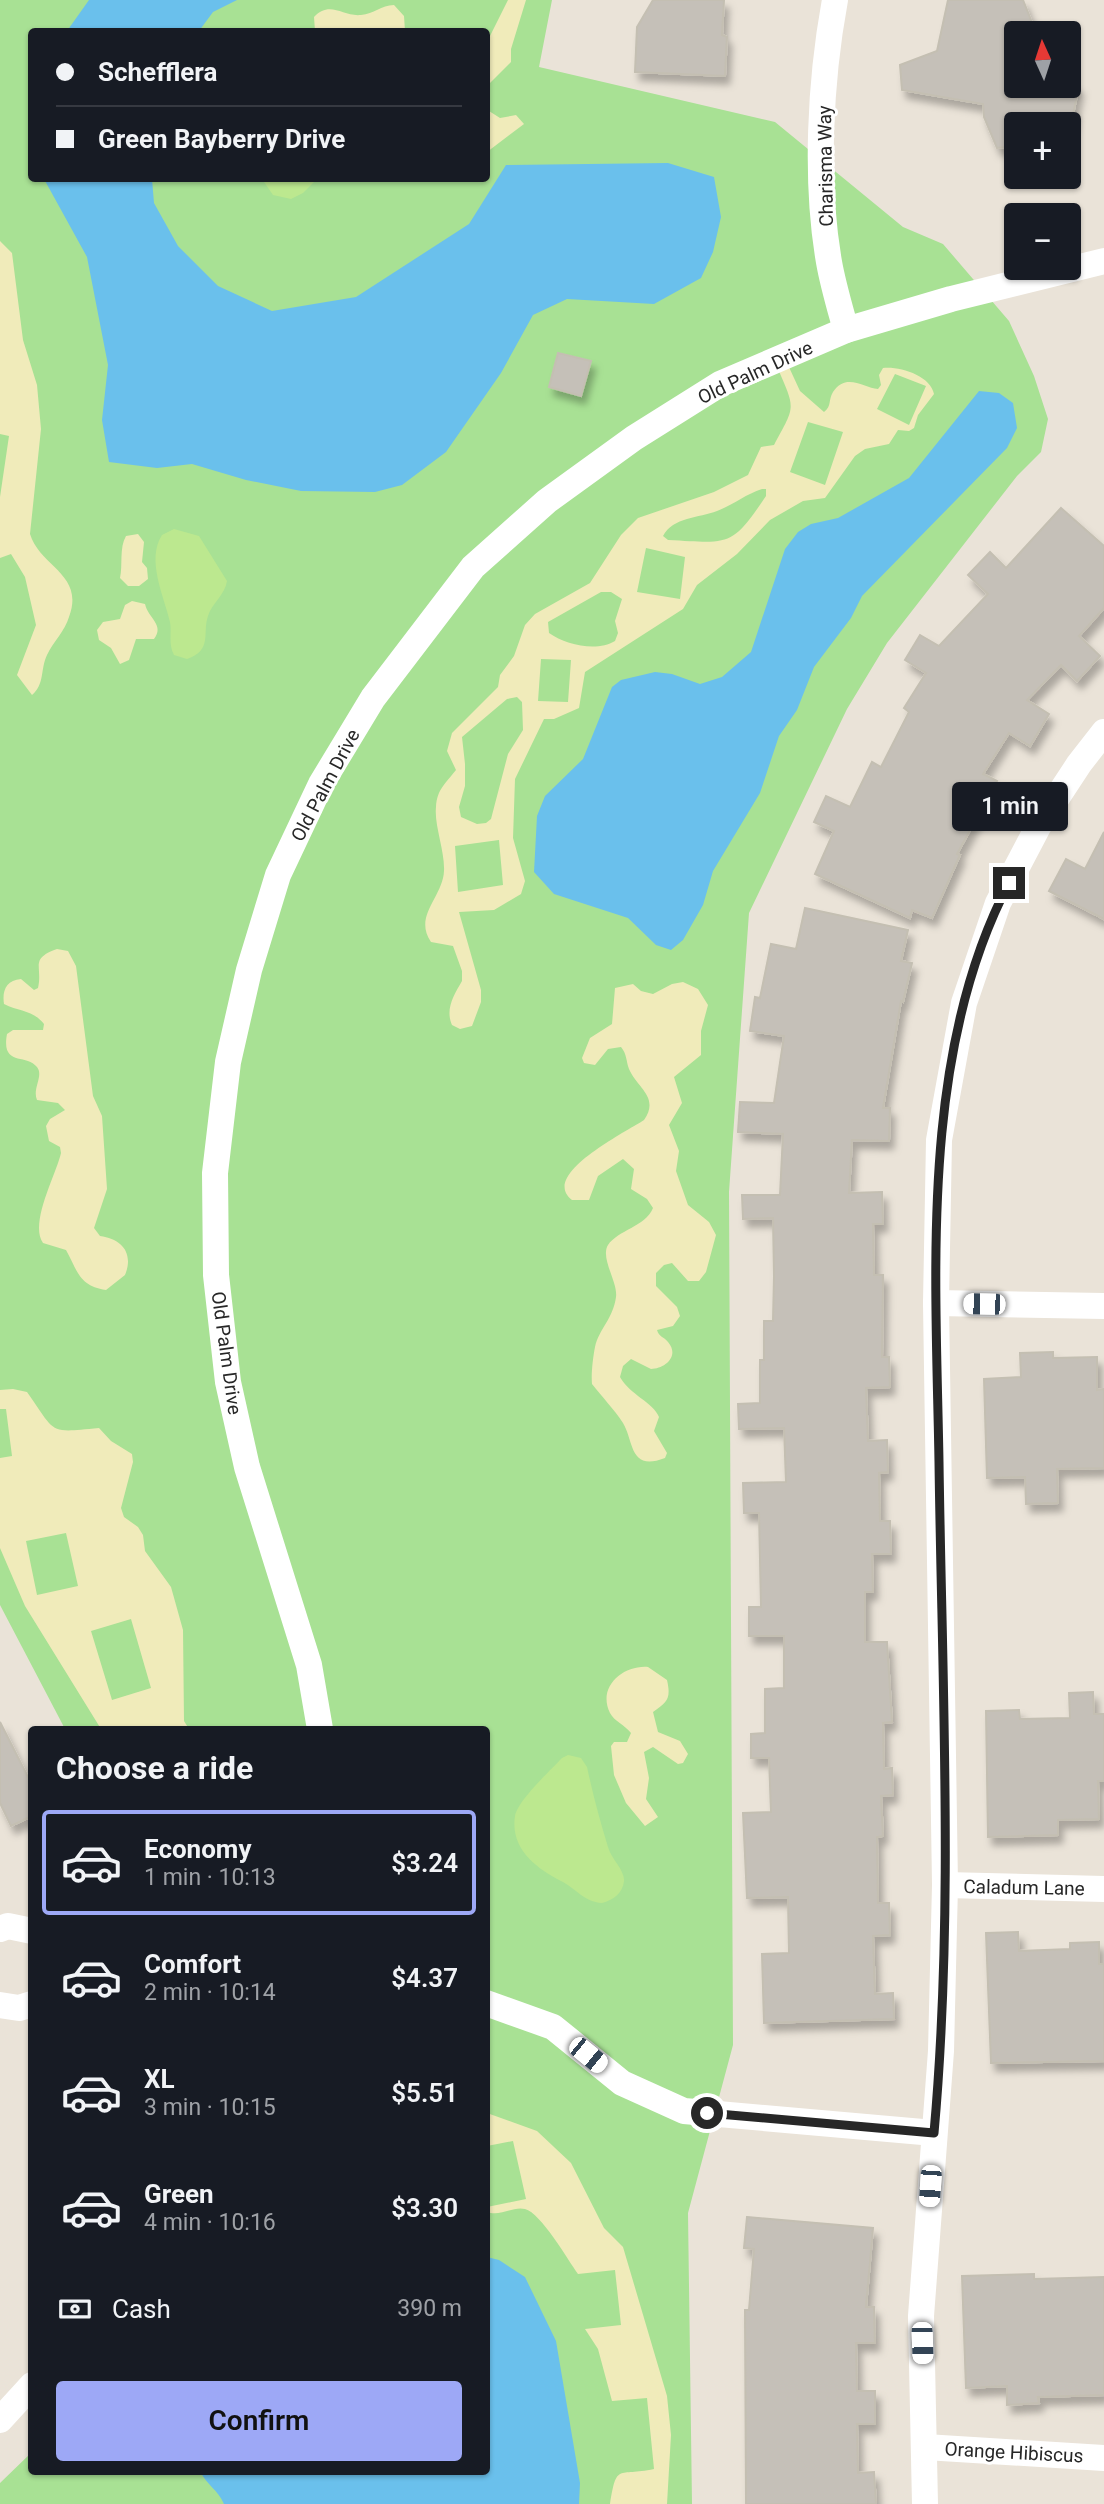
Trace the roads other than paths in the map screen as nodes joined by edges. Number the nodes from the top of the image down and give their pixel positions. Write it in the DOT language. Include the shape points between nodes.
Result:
graph roads {
  1 [pos="835,0"];
  2 [pos="1104,261"];
  3 [pos="846,330"];
  4 [pos="1104,732"];
  5 [pos="936,1303"];
  6 [pos="1104,1306"];
  7 [pos="319,1726"];
  8 [pos="945,1885"];
  9 [pos="1104,1889"];
  10 [pos="0,1929"];
  11 [pos="28,1930"];
  12 [pos="490,2004"];
  13 [pos="0,2005"];
  14 [pos="28,2005"];
  15 [pos="934,2133"];
  16 [pos="28,2389"];
  17 [pos="0,2404"];
  18 [pos="0,2420"];
  19 [pos="925,2448"];
  20 [pos="1104,2458"];
  21 [pos="925,2504"];
  1 -- 3 [label="street, Charisma Way" via="824,86 822,174 829,262"];
  2 -- 3 [label="street, Old Palm Drive"];
  3 -- 7 [label="street, Old Palm Drive" via="720,384 634,438 547,501 473,567 373,698 321,784 278,875 249,970 229,1062 215,1172 216,1275 228,1382 247,1467 309,1665"];
  4 -- 5 [label="street" via="1040,825 998,903 964,1003 939,1140"];
  5 -- 6 [label="street"];
  5 -- 8 [label="street"];
  8 -- 9 [label="street, Caladum Lane"];
  8 -- 15 [label="street"];
  10 -- 11 [label="street"];
  12 -- 15 [label="street" via="553,2027 622,2083 684,2111"];
  13 -- 14 [label="street"];
  15 -- 19 [label="street" via="921,2316"];
  16 -- 17 [label="street"];
  16 -- 18 [label="street"];
  19 -- 20 [label="street, Orange Hibiscus"];
  19 -- 21 [label="street"];
}
